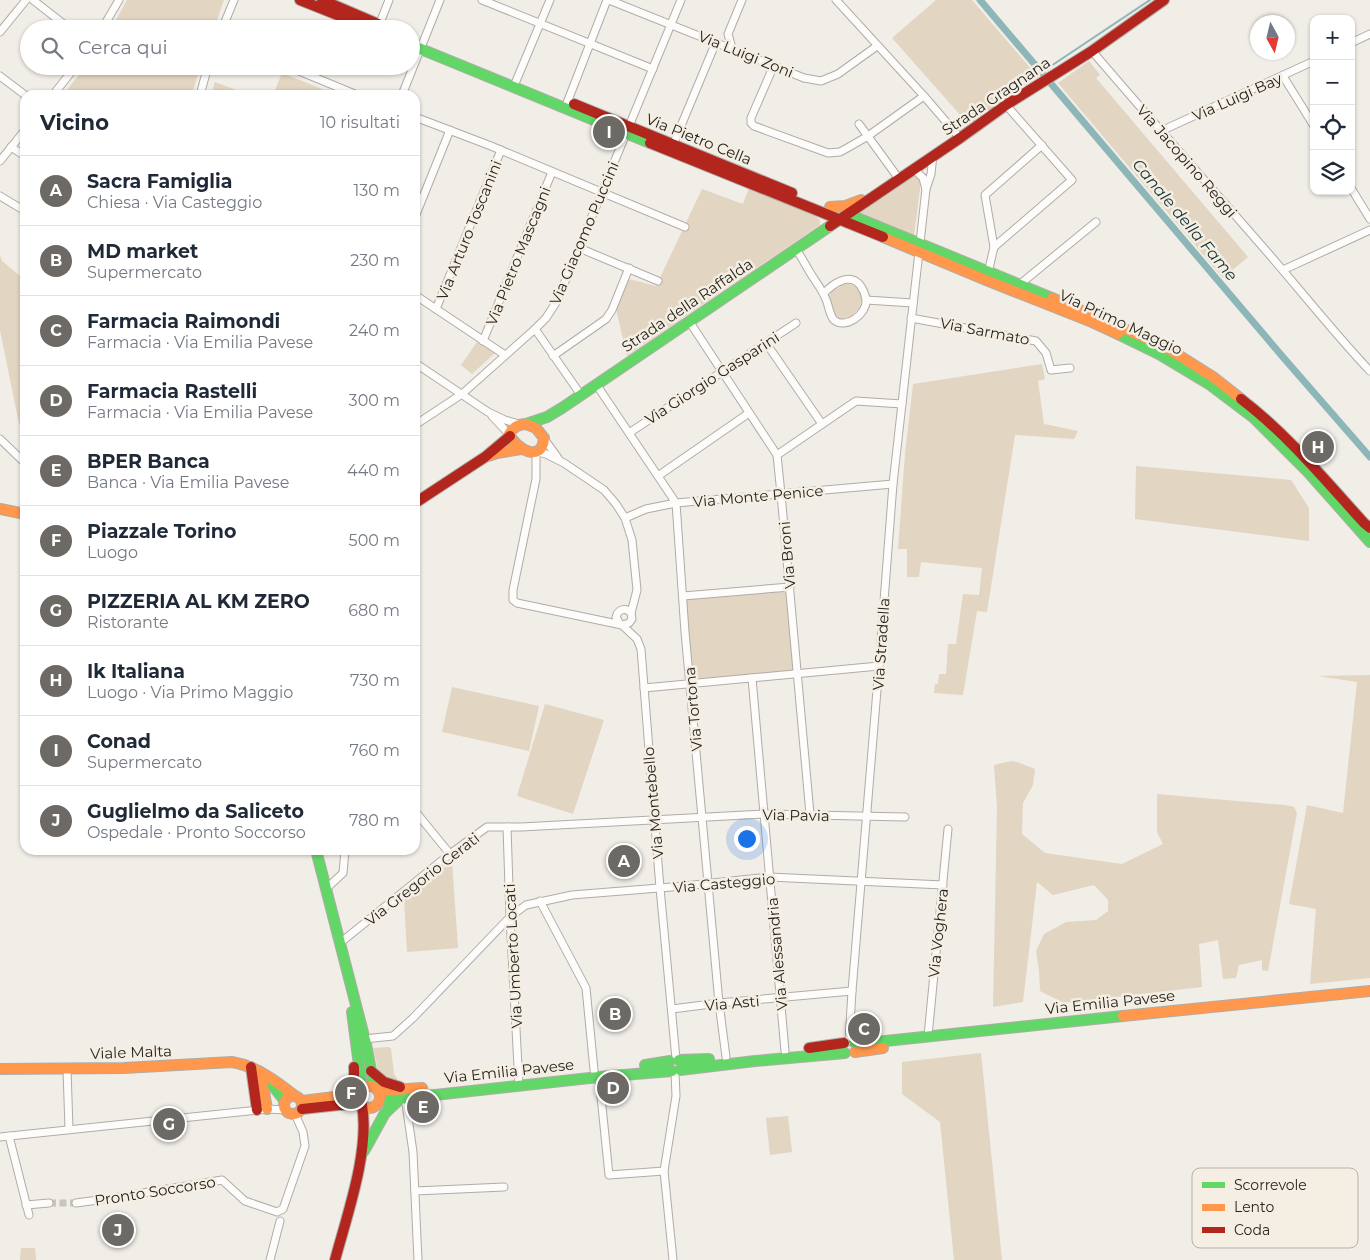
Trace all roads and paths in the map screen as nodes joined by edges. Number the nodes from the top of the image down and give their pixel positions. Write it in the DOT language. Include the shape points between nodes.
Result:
graph roads {
  1 [pos="26,0"];
  2 [pos="33,0"];
  3 [pos="119,0"];
  4 [pos="234,0"];
  5 [pos="300,0"];
  6 [pos="322,0"];
  7 [pos="389,0"];
  8 [pos="440,0"];
  9 [pos="482,0"];
  10 [pos="550,0"];
  11 [pos="608,0"];
  12 [pos="681,0"];
  13 [pos="742,0"];
  14 [pos="836,0"];
  15 [pos="1164,0"];
  16 [pos="332,5"];
  17 [pos="59,20"];
  18 [pos="107,20"];
  19 [pos="226,20"];
  20 [pos="362,20"];
  21 [pos="379,20"];
  22 [pos="540,23"];
  23 [pos="671,24"];
  24 [pos="0,32"];
  25 [pos="1370,34"];
  26 [pos="1355,41"];
  27 [pos="716,42"];
  28 [pos="590,43"];
  29 [pos="420,44"];
  30 [pos="420,46"];
  31 [pos="877,46"];
  32 [pos="732,48"];
  33 [pos="1092,51"];
  34 [pos="1310,63"];
  35 [pos="774,66"];
  36 [pos="652,69"];
  37 [pos="69,75"];
  38 [pos="206,75"];
  39 [pos="304,75"];
  40 [pos="409,75"];
  41 [pos="0,76"];
  42 [pos="1284,76"];
  43 [pos="515,84"];
  44 [pos="58,90"];
  45 [pos="201,90"];
  46 [pos="333,90"];
  47 [pos="404,90"];
  48 [pos="20,91"];
  49 [pos="924,96"];
  50 [pos="566,105"];
  51 [pos="1006,105"];
  52 [pos="420,118"];
  53 [pos="1310,119"];
  54 [pos="859,124"];
  55 [pos="450,130"];
  56 [pos="628,130"];
  57 [pos="1161,131"];
  58 [pos="20,136"];
  59 [pos="868,136"];
  60 [pos="960,138"];
  61 [pos="673,144"];
  62 [pos="1042,145"];
  63 [pos="11,147"];
  64 [pos="501,150"];
  65 [pos="20,153"];
  66 [pos="934,156"];
  67 [pos="0,161"];
  68 [pos="914,169"];
  69 [pos="552,172"];
  70 [pos="899,179"];
  71 [pos="926,189"];
  72 [pos="602,193"];
  73 [pos="876,195"];
  74 [pos="1355,195"];
  75 [pos="0,196"];
  76 [pos="420,205"];
  77 [pos="20,208"];
  78 [pos="825,209"];
  79 [pos="844,217"];
  80 [pos="1370,219"];
  81 [pos="1096,222"];
  82 [pos="684,227"];
  83 [pos="1370,230"];
  84 [pos="822,231"];
  85 [pos="994,247"];
  86 [pos="579,248"];
  87 [pos="919,248"];
  88 [pos="796,249"];
  89 [pos="628,268"];
  90 [pos="1283,270"];
  91 [pos="988,273"];
  92 [pos="658,281"];
  93 [pos="1019,285"];
  94 [pos="824,293"];
  95 [pos="420,298"];
  96 [pos="866,300"];
  97 [pos="913,303"];
  98 [pos="436,309"];
  99 [pos="911,318"];
  100 [pos="689,321"];
  101 [pos="796,323"];
  102 [pos="535,329"];
  103 [pos="483,341"];
  104 [pos="766,343"];
  105 [pos="505,355"];
  106 [pos="553,356"];
  107 [pos="420,365"];
  108 [pos="1070,368"];
  109 [pos="1370,370"];
  110 [pos="722,372"];
  111 [pos="596,384"];
  112 [pos="462,394"];
  113 [pos="581,395"];
  114 [pos="902,404"];
  115 [pos="488,412"];
  116 [pos="749,413"];
  117 [pos="547,417"];
  118 [pos="420,422"];
  119 [pos="522,424"];
  120 [pos="822,424"];
  121 [pos="629,433"];
  122 [pos="509,435"];
  123 [pos="543,437"];
  124 [pos="0,439"];
  125 [pos="530,451"];
  126 [pos="777,455"];
  127 [pos="485,457"];
  128 [pos="20,458"];
  129 [pos="564,463"];
  130 [pos="658,476"];
  131 [pos="893,484"];
  132 [pos="781,494"];
  133 [pos="420,500"];
  134 [pos="676,503"];
  135 [pos="0,509"];
  136 [pos="20,513"];
  137 [pos="625,518"];
  138 [pos="1370,528"];
  139 [pos="1370,542"];
  140 [pos="790,587"];
  141 [pos="683,596"];
  142 [pos="636,599"];
  143 [pos="624,609"];
  144 [pos="617,615"];
  145 [pos="631,617"];
  146 [pos="604,620"];
  147 [pos="621,624"];
  148 [pos="637,639"];
  149 [pos="879,666"];
  150 [pos="797,674"];
  151 [pos="752,678"];
  152 [pos="691,683"];
  153 [pos="644,688"];
  154 [pos="764,814"];
  155 [pos="810,814"];
  156 [pos="867,816"];
  157 [pos="703,817"];
  158 [pos="905,817"];
  159 [pos="420,818"];
  160 [pos="655,820"];
  161 [pos="508,827"];
  162 [pos="948,829"];
  163 [pos="450,854"];
  164 [pos="317,855"];
  165 [pos="345,855"];
  166 [pos="770,877"];
  167 [pos="862,882"];
  168 [pos="709,884"];
  169 [pos="944,885"];
  170 [pos="327,888"];
  171 [pos="660,888"];
  172 [pos="540,901"];
  173 [pos="510,918"];
  174 [pos="340,944"];
  175 [pos="350,986"];
  176 [pos="1370,991"];
  177 [pos="852,992"];
  178 [pos="781,998"];
  179 [pos="1370,998"];
  180 [pos="719,1003"];
  181 [pos="672,1009"];
  182 [pos="353,1023"];
  183 [pos="928,1036"];
  184 [pos="364,1039"];
  185 [pos="849,1046"];
  186 [pos="785,1051"];
  187 [pos="726,1057"];
  188 [pos="675,1066"];
  189 [pos="251,1067"];
  190 [pos="0,1069"];
  191 [pos="67,1069"];
  192 [pos="371,1071"];
  193 [pos="261,1073"];
  194 [pos="596,1074"];
  195 [pos="519,1081"];
  196 [pos="361,1091"];
  197 [pos="405,1095"];
  198 [pos="338,1096"];
  199 [pos="378,1096"];
  200 [pos="284,1105"];
  201 [pos="298,1105"];
  202 [pos="362,1105"];
  203 [pos="262,1109"];
  204 [pos="69,1129"];
  205 [pos="9,1136"];
  206 [pos="0,1137"];
  207 [pos="368,1145"];
  208 [pos="361,1159"];
  209 [pos="664,1171"];
  210 [pos="504,1187"];
  211 [pos="415,1191"];
  212 [pos="49,1203"];
  213 [pos="76,1203"];
  214 [pos="26,1205"];
  215 [pos="29,1215"];
  216 [pos="280,1221"];
  217 [pos="270,1260"];
  218 [pos="335,1260"];
  219 [pos="418,1260"];
  220 [pos="673,1260"];
  1 -- 24 [label="street"];
  2 -- 17 [label="street"];
  3 -- 18 [label="street"];
  4 -- 19 [label="street"];
  5 -- 16 [label="main road"];
  6 -- 16 [label="main road"];
  7 -- 21 [label="street"];
  8 -- 29 [label="street"];
  9 -- 22 [label="street"];
  10 -- 22 [label="street"];
  11 -- 23 [label="street, Via Luigi Zoni"];
  11 -- 28 [label="street"];
  12 -- 23 [label="street, Via Giacomo Puccini"];
  13 -- 32 [label="street" via="728,34"];
  14 -- 31 [label="street"];
  15 -- 33 [label="main road, Strada Gragnana"];
  16 -- 20 [label="main road"];
  22 -- 28 [label="street"];
  22 -- 43 [label="street"];
  23 -- 27 [label="street, Via Luigi Zoni"];
  23 -- 36 [label="street, Via Giacomo Puccini"];
  25 -- 26 [label="street"];
  27 -- 32 [label="street, Via Luigi Zoni"];
  27 -- 61 [label="street"];
  28 -- 36 [label="street"];
  28 -- 50 [label="street"];
  30 -- 43 [label="main road, Via Pietro Cella"];
  31 -- 35 [label="street, Via Luigi Zoni" via="838,74 821,81"];
  31 -- 49 [label="street"];
  32 -- 35 [label="street, Via Luigi Zoni"];
  33 -- 51 [label="main road, Strada Gragnana"];
  33 -- 57 [label="street, Via Jacopino Reggi"];
  34 -- 42 [label="street, Via Luigi Bay"];
  35 -- 59 [label="street" via="752,118 754,126 828,153 844,150"];
  36 -- 56 [label="street, Via Giacomo Puccini"];
  37 -- 44 [label="street"];
  38 -- 45 [label="street"];
  39 -- 46 [label="street"];
  40 -- 47 [label="street"];
  41 -- 48 [label="street"];
  42 -- 53 [label="street"];
  42 -- 57 [label="street, Via Luigi Bay"];
  43 -- 50 [label="main road, Via Pietro Cella"];
  49 -- 59 [label="street"];
  49 -- 60 [label="street"];
  50 -- 56 [label="main road, Via Pietro Cella"];
  51 -- 60 [label="main road, Strada Gragnana"];
  51 -- 62 [label="street"];
  52 -- 55 [label="street"];
  54 -- 59 [label="street"];
  55 -- 64 [label="street"];
  55 -- 76 [label="street"];
  56 -- 61 [label="main road, Via Pietro Cella"];
  56 -- 72 [label="street, Via Giacomo Puccini"];
  56 -- 78 [label="main road, Via Pietro Cella" via="740,180"];
  57 -- 90 [label="street, Via Jacopino Reggi"];
  58 -- 63 [label="street"];
  59 -- 70 [label="street"];
  60 -- 66 [label="main road, Strada Gragnana"];
  61 -- 78 [label="main road, Via Pietro Cella"];
  62 -- 85 [label="street" via="985,195"];
  62 -- 85 [label="street" via="1072,180"];
  63 -- 65 [label="street"];
  63 -- 67 [label="street"];
  64 -- 69 [label="street"];
  64 -- 98 [label="street, Via Arturo Toscanini"];
  66 -- 68 [label="main road, Strada Gragnana"];
  66 -- 71 [label="street, Via Stradella"];
  68 -- 70 [label="main road, Strada Gragnana"];
  68 -- 71 [label="street" via="923,178"];
  69 -- 72 [label="street"];
  69 -- 103 [label="street, Via Pietro Mascagni"];
  70 -- 73 [label="main road, Strada Gragnana"];
  71 -- 87 [label="street, Via Stradella"];
  72 -- 82 [label="street"];
  72 -- 86 [label="street, Via Giacomo Puccini"];
  73 -- 78 [label="main road"];
  73 -- 79 [label="main road, Strada Gragnana"];
  74 -- 80 [label="street"];
  75 -- 77 [label="street"];
  78 -- 79 [label="main road, Via Pietro Cella"];
  78 -- 84 [label="main road"];
  79 -- 84 [label="main road, Strada della Raffalda"];
  79 -- 87 [label="main road, Via Pietro Cella"];
  81 -- 93 [label="street"];
  83 -- 90 [label="street"];
  84 -- 88 [label="main road, Strada della Raffalda"];
  85 -- 91 [label="street"];
  86 -- 89 [label="street"];
  86 -- 102 [label="street, Via Giacomo Puccini" via="557,301"];
  87 -- 91 [label="main road, Via Primo Maggio"];
  87 -- 97 [label="street, Via Stradella"];
  87 -- 139 [label="main road, Via Primo Maggio" via="1092,322 1159,354 1209,384 1280,442"];
  88 -- 94 [label="street"];
  88 -- 100 [label="main road, Strada della Raffalda"];
  89 -- 92 [label="street"];
  89 -- 106 [label="street" via="606,319"];
  90 -- 109 [label="street, Via Jacopino Reggi"];
  91 -- 93 [label="main road, Via Primo Maggio"];
  93 -- 138 [label="main road, Via Primo Maggio" via="1164,346 1213,376 1266,418"];
  94 -- 96 [label="street" via="840,281 851,279 861,287"];
  94 -- 96 [label="street" via="832,318 842,323 860,316"];
  95 -- 98 [label="street"];
  96 -- 97 [label="street"];
  97 -- 99 [label="street, Via Stradella"];
  98 -- 103 [label="street"];
  99 -- 108 [label="street, Via Sarmato" via="1036,341 1046,353 1051,370"];
  99 -- 114 [label="street, Via Stradella"];
  100 -- 110 [label="street, Via Broni"];
  100 -- 111 [label="main road, Strada della Raffalda"];
  101 -- 104 [label="street, Via Giorgio Gasparini"];
  102 -- 105 [label="street, Via Giacomo Puccini"];
  102 -- 106 [label="street"];
  103 -- 105 [label="street"];
  104 -- 110 [label="street, Via Giorgio Gasparini"];
  104 -- 120 [label="street"];
  105 -- 112 [label="street, Via Giacomo Puccini"];
  106 -- 113 [label="street"];
  107 -- 112 [label="street"];
  110 -- 116 [label="street, Via Broni"];
  110 -- 121 [label="street, Via Giorgio Gasparini"];
  111 -- 113 [label="main road, Strada della Raffalda"];
  111 -- 121 [label="street, Via Tortona"];
  112 -- 115 [label="street"];
  112 -- 118 [label="street, Via Giacomo Puccini"];
  113 -- 117 [label="main road, Strada della Raffalda"];
  114 -- 120 [label="street" via="856,401"];
  114 -- 131 [label="street, Via Stradella"];
  115 -- 119 [label="street"];
  115 -- 122 [label="street"];
  116 -- 126 [label="street, Via Broni"];
  116 -- 130 [label="street"];
  117 -- 119 [label="main road, Strada della Raffalda"];
  117 -- 123 [label="main road"];
  119 -- 122 [label="main road, Strada della Raffalda" via="513,427"];
  119 -- 123 [label="main road" via="531,425"];
  120 -- 126 [label="street"];
  121 -- 130 [label="street, Via Tortona"];
  122 -- 125 [label="main road" via="514,444"];
  122 -- 127 [label="main road, Strada della Raffalda"];
  123 -- 125 [label="main road" via="542,450"];
  123 -- 129 [label="street"];
  124 -- 128 [label="street"];
  125 -- 127 [label="main road, Strada della Raffalda"];
  125 -- 129 [label="street"];
  125 -- 146 [label="street" via="536,466 536,479 513,600"];
  126 -- 132 [label="street, Via Broni"];
  127 -- 133 [label="main road, Strada della Raffalda"];
  129 -- 137 [label="street" via="604,490"];
  130 -- 134 [label="street, Via Tortona"];
  131 -- 132 [label="street, Via Monte Penice"];
  131 -- 149 [label="street, Via Stradella"];
  132 -- 134 [label="street, Via Monte Penice"];
  132 -- 140 [label="street, Via Broni"];
  134 -- 137 [label="street, Via Monte Penice" via="646,509"];
  134 -- 141 [label="street, Via Tortona"];
  135 -- 136 [label="main road"];
  137 -- 142 [label="street" via="632,540"];
  140 -- 141 [label="street"];
  140 -- 150 [label="street, Via Broni"];
  141 -- 152 [label="street, Via Tortona"];
  142 -- 143 [label="street"];
  142 -- 145 [label="street"];
  143 -- 144 [label="street"];
  143 -- 145 [label="street"];
  144 -- 146 [label="street"];
  144 -- 147 [label="street"];
  145 -- 147 [label="street" via="627,624"];
  145 -- 148 [label="street, Via Montebello"];
  146 -- 147 [label="street"];
  147 -- 148 [label="street"];
  148 -- 153 [label="street, Via Montebello" via="642,649"];
  149 -- 150 [label="street"];
  149 -- 156 [label="street, Via Stradella"];
  150 -- 151 [label="street"];
  150 -- 155 [label="street, Via Broni"];
  151 -- 152 [label="street"];
  151 -- 154 [label="street, Via Alessandria"];
  152 -- 153 [label="street"];
  152 -- 157 [label="street, Via Tortona"];
  153 -- 160 [label="street, Via Montebello"];
  154 -- 155 [label="street, Via Pavia"];
  154 -- 157 [label="street, Via Pavia"];
  154 -- 166 [label="street, Via Alessandria"];
  155 -- 156 [label="street, Via Pavia"];
  156 -- 158 [label="street, Via Pavia"];
  156 -- 167 [label="street, Via Stradella"];
  157 -- 160 [label="street, Via Pavia"];
  157 -- 168 [label="street, Via Tortona"];
  159 -- 163 [label="street"];
  160 -- 161 [label="street, Via Pavia"];
  160 -- 171 [label="street, Via Montebello"];
  161 -- 163 [label="street, Via Gregorio Cerati" via="487,827"];
  161 -- 173 [label="street, Via Umberto Locati"];
  162 -- 169 [label="street, Via Voghera"];
  163 -- 174 [label="street, Via Gregorio Cerati"];
  164 -- 170 [label="main road"];
  165 -- 170 [label="street" via="343,873"];
  166 -- 167 [label="street, Via Casteggio"];
  166 -- 168 [label="street, Via Casteggio"];
  166 -- 178 [label="street, Via Alessandria"];
  167 -- 169 [label="street, Via Casteggio"];
  167 -- 177 [label="street, Via Stradella"];
  168 -- 171 [label="street, Via Casteggio"];
  168 -- 180 [label="street, Via Tortona"];
  169 -- 183 [label="street, Via Voghera"];
  170 -- 174 [label="main road"];
  171 -- 172 [label="street, Via Casteggio" via="572,895"];
  171 -- 181 [label="street, Via Montebello"];
  172 -- 173 [label="street, Via Casteggio" via="526,905"];
  172 -- 194 [label="street" via="586,988"];
  173 -- 184 [label="street, Via Casteggio" via="393,1036"];
  173 -- 195 [label="street, Via Umberto Locati"];
  174 -- 175 [label="main road"];
  175 -- 182 [label="main road"];
  175 -- 184 [label="main road"];
  176 -- 183 [label="main road, Via Emilia Pavese"];
  177 -- 178 [label="street, Via Asti"];
  177 -- 185 [label="street, Via Stradella"];
  178 -- 180 [label="street, Via Asti"];
  178 -- 186 [label="street, Via Alessandria"];
  179 -- 185 [label="main road, Via Emilia Pavese"];
  180 -- 181 [label="street, Via Asti"];
  180 -- 187 [label="street, Via Tortona"];
  181 -- 188 [label="street, Via Montebello"];
  182 -- 196 [label="main road"];
  182 -- 198 [label="main road" via="354,1081 349,1090"];
  183 -- 185 [label="main road, Via Emilia Pavese"];
  184 -- 192 [label="main road"];
  185 -- 186 [label="main road, Via Emilia Pavese"];
  185 -- 188 [label="main road, Via Emilia Pavese" via="755,1061"];
  186 -- 187 [label="main road, Via Emilia Pavese"];
  187 -- 188 [label="main road, Via Emilia Pavese"];
  188 -- 194 [label="main road, Via Emilia Pavese" via="650,1065"];
  188 -- 209 [label="street, Via Montebello" via="676,1096"];
  189 -- 191 [label="main road, Viale Malta" via="232,1062"];
  189 -- 193 [label="main road, Viale Malta"];
  189 -- 203 [label="main road"];
  190 -- 191 [label="main road, Viale Malta"];
  191 -- 204 [label="street"];
  192 -- 197 [label="main road"];
  192 -- 199 [label="main road"];
  193 -- 200 [label="main road, Viale Malta"];
  193 -- 201 [label="main road, Viale Malta" via="277,1082"];
  193 -- 203 [label="main road"];
  194 -- 195 [label="main road, Via Emilia Pavese"];
  194 -- 209 [label="street" via="609,1175"];
  195 -- 197 [label="main road, Via Emilia Pavese"];
  196 -- 198 [label="main road"];
  196 -- 199 [label="main road" via="368,1086"];
  196 -- 202 [label="main road" via="359,1100"];
  197 -- 199 [label="main road, Via Emilia Pavese"];
  197 -- 207 [label="main road" via="385,1113"];
  197 -- 211 [label="street"];
  198 -- 201 [label="main road"];
  199 -- 202 [label="main road" via="370,1108"];
  199 -- 207 [label="main road"];
  200 -- 201 [label="main road" via="290,1114"];
  200 -- 201 [label="main road" via="289,1096"];
  200 -- 203 [label="street"];
  201 -- 202 [label="main road"];
  201 -- 213 [label="street, Pronto Soccorso" via="305,1146 283,1209 277,1212 245,1201 222,1180"];
  202 -- 208 [label="main road" via="365,1121"];
  203 -- 204 [label="street"];
  204 -- 205 [label="street"];
  205 -- 206 [label="street"];
  205 -- 214 [label="street"];
  207 -- 208 [label="main road"];
  208 -- 218 [label="main road"];
  209 -- 220 [label="street, Via Montebello"];
  210 -- 211 [label="street"];
  211 -- 219 [label="street"];
  212 -- 214 [label="street"];
  214 -- 215 [label="street"];
  216 -- 217 [label="street"];
}
